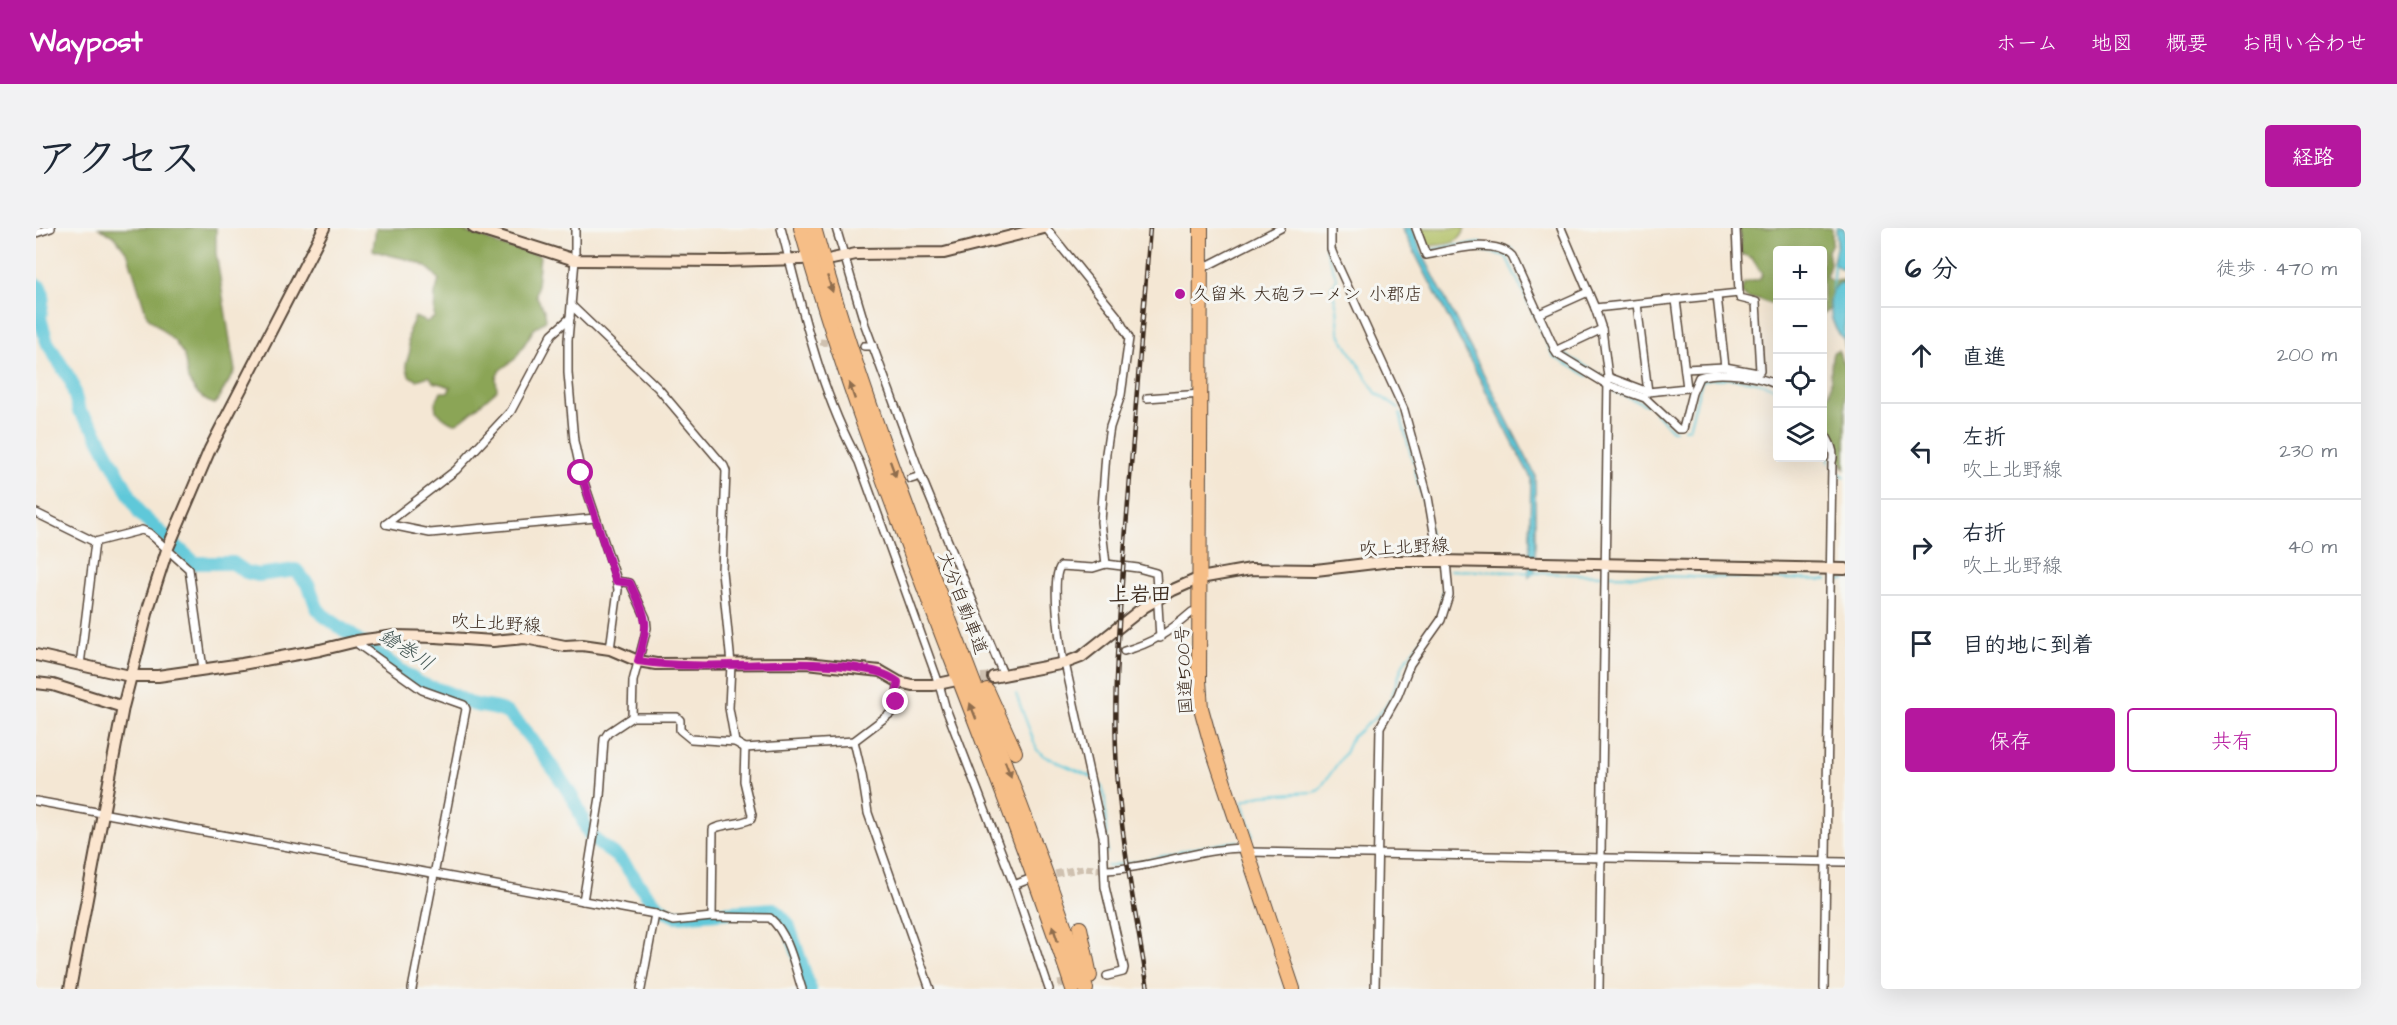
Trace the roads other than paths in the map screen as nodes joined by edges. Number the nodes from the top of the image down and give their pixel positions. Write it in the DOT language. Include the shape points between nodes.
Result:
graph roads {
  1 [pos="51,228"];
  2 [pos="324,228"];
  3 [pos="474,228"];
  4 [pos="576,228"];
  5 [pos="781,228"];
  6 [pos="801,228"];
  7 [pos="814,228"];
  8 [pos="836,228"];
  9 [pos="1045,228"];
  10 [pos="1201,228"];
  11 [pos="1281,228"];
  12 [pos="1331,228"];
  13 [pos="1416,228"];
  14 [pos="1561,228"];
  15 [pos="1736,228"];
  16 [pos="1021,231"];
  17 [pos="36,233"];
  18 [pos="837,257"];
  19 [pos="802,259"];
  20 [pos="575,260"];
  21 [pos="789,260"];
  22 [pos="1201,269"];
  23 [pos="1588,292"];
  24 [pos="1739,293"];
  25 [pos="1717,296"];
  26 [pos="1676,300"];
  27 [pos="1637,304"];
  28 [pos="572,306"];
  29 [pos="1595,308"];
  30 [pos="1539,314"];
  31 [pos="570,318"];
  32 [pos="1602,329"];
  33 [pos="864,346"];
  34 [pos="873,346"];
  35 [pos="1555,351"];
  36 [pos="1725,367"];
  37 [pos="1685,369"];
  38 [pos="1608,381"];
  39 [pos="1773,384"];
  40 [pos="1689,390"];
  41 [pos="1648,392"];
  42 [pos="1201,394"];
  43 [pos="1147,398"];
  44 [pos="1827,437"];
  45 [pos="921,476"];
  46 [pos="911,479"];
  47 [pos="36,513"];
  48 [pos="596,518"];
  49 [pos="95,542"];
  50 [pos="168,548"];
  51 [pos="927,560"];
  52 [pos="1442,561"];
  53 [pos="1606,563"];
  54 [pos="1106,564"];
  55 [pos="1830,569"];
  56 [pos="1845,569"];
  57 [pos="1200,578"];
  58 [pos="616,581"];
  59 [pos="1157,600"];
  60 [pos="1192,612"];
  61 [pos="1160,638"];
  62 [pos="357,641"];
  63 [pos="610,649"];
  64 [pos="1124,651"];
  65 [pos="36,655"];
  66 [pos="638,661"];
  67 [pos="1064,663"];
  68 [pos="731,664"];
  69 [pos="80,665"];
  70 [pos="203,669"];
  71 [pos="130,676"];
  72 [pos="998,676"];
  73 [pos="952,681"];
  74 [pos="898,682"];
  75 [pos="36,683"];
  76 [pos="939,684"];
  77 [pos="123,707"];
  78 [pos="632,717"];
  79 [pos="854,741"];
  80 [pos="735,742"];
  81 [pos="745,748"];
  82 [pos="1015,752"];
  83 [pos="36,801"];
  84 [pos="101,814"];
  85 [pos="1246,850"];
  86 [pos="1377,854"];
  87 [pos="1601,858"];
  88 [pos="1826,862"];
  89 [pos="1845,862"];
  90 [pos="1107,870"];
  91 [pos="432,874"];
  92 [pos="1026,880"];
  93 [pos="1014,885"];
  94 [pos="583,901"];
  95 [pos="655,914"];
  96 [pos="712,917"];
  97 [pos="1080,928"];
  98 [pos="1107,976"];
  99 [pos="1058,984"];
  100 [pos="1049,987"];
  101 [pos="70,989"];
  102 [pos="412,989"];
  103 [pos="641,989"];
  104 [pos="802,989"];
  105 [pos="930,989"];
  106 [pos="1073,989"];
  107 [pos="1086,989"];
  108 [pos="1094,989"];
  109 [pos="1293,989"];
  110 [pos="1375,989"];
  111 [pos="1599,989"];
  112 [pos="1824,989"];
  1 -- 17 [label="street"];
  2 -- 50 [label="main road" via="210,449"];
  3 -- 20 [label="main road"];
  4 -- 20 [label="street"];
  5 -- 21 [label="street"];
  106 -- 6 [label="highway, 大分自動車道, one-way" via="1009,806 882,478"];
  7 -- 51 [label="highway, 大分自動車道, one-way" via="862,383"];
  8 -- 18 [label="street"];
  9 -- 16 [label="main road"];
  9 -- 54 [label="street" via="1117,315 1129,338 1121,394 1106,453 1101,522"];
  10 -- 22 [label="highway, 国道500号"];
  11 -- 22 [label="street"];
  12 -- 52 [label="street" via="1335,259 1404,410"];
  13 -- 30 [label="street" via="1426,255 1475,246 1508,251"];
  14 -- 23 [label="street"];
  15 -- 24 [label="street"];
  16 -- 18 [label="main road" via="944,254"];
  18 -- 34 [label="street"];
  19 -- 21 [label="main road"];
  20 -- 21 [label="main road"];
  20 -- 28 [label="street"];
  21 -- 76 [label="street" via="841,429 873,494"];
  22 -- 42 [label="highway, 国道500号"];
  23 -- 29 [label="street"];
  23 -- 30 [label="street"];
  24 -- 25 [label="street"];
  24 -- 36 [label="street" via="1740,298 1756,302 1760,371"];
  25 -- 26 [label="street"];
  25 -- 36 [label="street"];
  26 -- 27 [label="street"];
  26 -- 37 [label="street"];
  27 -- 29 [label="street"];
  27 -- 41 [label="street"];
  28 -- 31 [label="street"];
  28 -- 68 [label="street" via="658,388 724,466 722,571"];
  29 -- 32 [label="street"];
  30 -- 35 [label="street"];
  31 -- 48 [label="street" via="568,372 574,441"];
  31 -- 48 [label="street" via="552,334 512,411 456,470 386,524 430,533"];
  32 -- 35 [label="street"];
  32 -- 38 [label="street"];
  33 -- 34 [label="street"];
  34 -- 45 [label="street"];
  35 -- 38 [label="street"];
  36 -- 37 [label="street"];
  37 -- 40 [label="street"];
  38 -- 40 [label="street" via="1645,398 1678,429 1683,429"];
  38 -- 41 [label="street"];
  38 -- 53 [label="street"];
  39 -- 40 [label="street" via="1743,376 1704,375"];
  40 -- 41 [label="street"];
  42 -- 43 [label="street"];
  42 -- 57 [label="highway, 国道500号"];
  44 -- 55 [label="street" via="1834,457"];
  45 -- 46 [label="street"];
  45 -- 72 [label="street"];
  47 -- 49 [label="street"];
  48 -- 58 [label="street"];
  49 -- 50 [label="street" via="142,530"];
  49 -- 69 [label="street"];
  50 -- 70 [label="street" via="189,569"];
  50 -- 71 [label="main road"];
  51 -- 82 [label="highway"];
  51 -- 107 [label="highway, 大分自動車道, one-way" via="1021,801"];
  52 -- 53 [label="main road, 吹上北野線"];
  52 -- 57 [label="main road, 吹上北野線" via="1391,561 1316,570 1251,569"];
  52 -- 86 [label="street" via="1449,595 1441,620 1410,664 1380,728"];
  53 -- 55 [label="main road, 吹上北野線"];
  53 -- 87 [label="street"];
  54 -- 59 [label="street" via="1156,573"];
  54 -- 67 [label="street" via="1093,568 1058,567 1057,606"];
  55 -- 56 [label="main road, 吹上北野線"];
  55 -- 88 [label="street"];
  57 -- 59 [label="main road, 吹上北野線"];
  57 -- 85 [label="highway, 国道500号" via="1201,708"];
  58 -- 63 [label="street"];
  58 -- 66 [label="street" via="630,583 646,618 646,636"];
  59 -- 61 [label="street"];
  59 -- 67 [label="main road, 吹上北野線" via="1081,657"];
  60 -- 61 [label="street"];
  61 -- 64 [label="street"];
  62 -- 63 [label="main road, 吹上北野線" via="395,636 493,641 525,638"];
  62 -- 70 [label="main road, 吹上北野線"];
  62 -- 91 [label="street" via="422,690 466,709"];
  63 -- 66 [label="main road, 吹上北野線"];
  65 -- 69 [label="main road, 吹上北野線"];
  66 -- 68 [label="main road, 吹上北野線"];
  66 -- 78 [label="street"];
  67 -- 72 [label="main road, 吹上北野線"];
  67 -- 98 [label="street" via="1103,836 1105,887 1124,968 1123,972"];
  68 -- 74 [label="main road, 吹上北野線" via="834,665 880,671"];
  68 -- 80 [label="street" via="728,701"];
  69 -- 71 [label="main road, 吹上北野線"];
  70 -- 71 [label="main road, 吹上北野線"];
  71 -- 77 [label="main road"];
  73 -- 76 [label="main road, 吹上北野線"];
  74 -- 76 [label="main road, 吹上北野線"];
  74 -- 79 [label="street" via="891,713"];
  75 -- 77 [label="main road"];
  76 -- 93 [label="street"];
  77 -- 84 [label="main road"];
  78 -- 80 [label="street" via="677,717 680,730 691,739"];
  78 -- 94 [label="street" via="604,740 600,797"];
  79 -- 81 [label="street"];
  79 -- 105 [label="street" via="868,813"];
  80 -- 81 [label="street"];
  81 -- 96 [label="street" via="744,781 752,815 737,825 713,829"];
  83 -- 84 [label="street"];
  84 -- 91 [label="street"];
  84 -- 101 [label="main road"];
  85 -- 86 [label="street"];
  85 -- 90 [label="street" via="1200,852"];
  85 -- 109 [label="highway, 国道500号"];
  86 -- 87 [label="street"];
  86 -- 110 [label="street"];
  87 -- 88 [label="street"];
  87 -- 111 [label="street"];
  88 -- 89 [label="street"];
  88 -- 112 [label="street"];
  91 -- 94 [label="street"];
  91 -- 102 [label="street"];
  92 -- 93 [label="street"];
  93 -- 100 [label="street"];
  94 -- 95 [label="street"];
  95 -- 96 [label="street" via="673,921"];
  95 -- 103 [label="street"];
  96 -- 104 [label="street" via="770,918 788,945"];
  97 -- 108 [label="highway"];
  99 -- 100 [label="street"];
}
